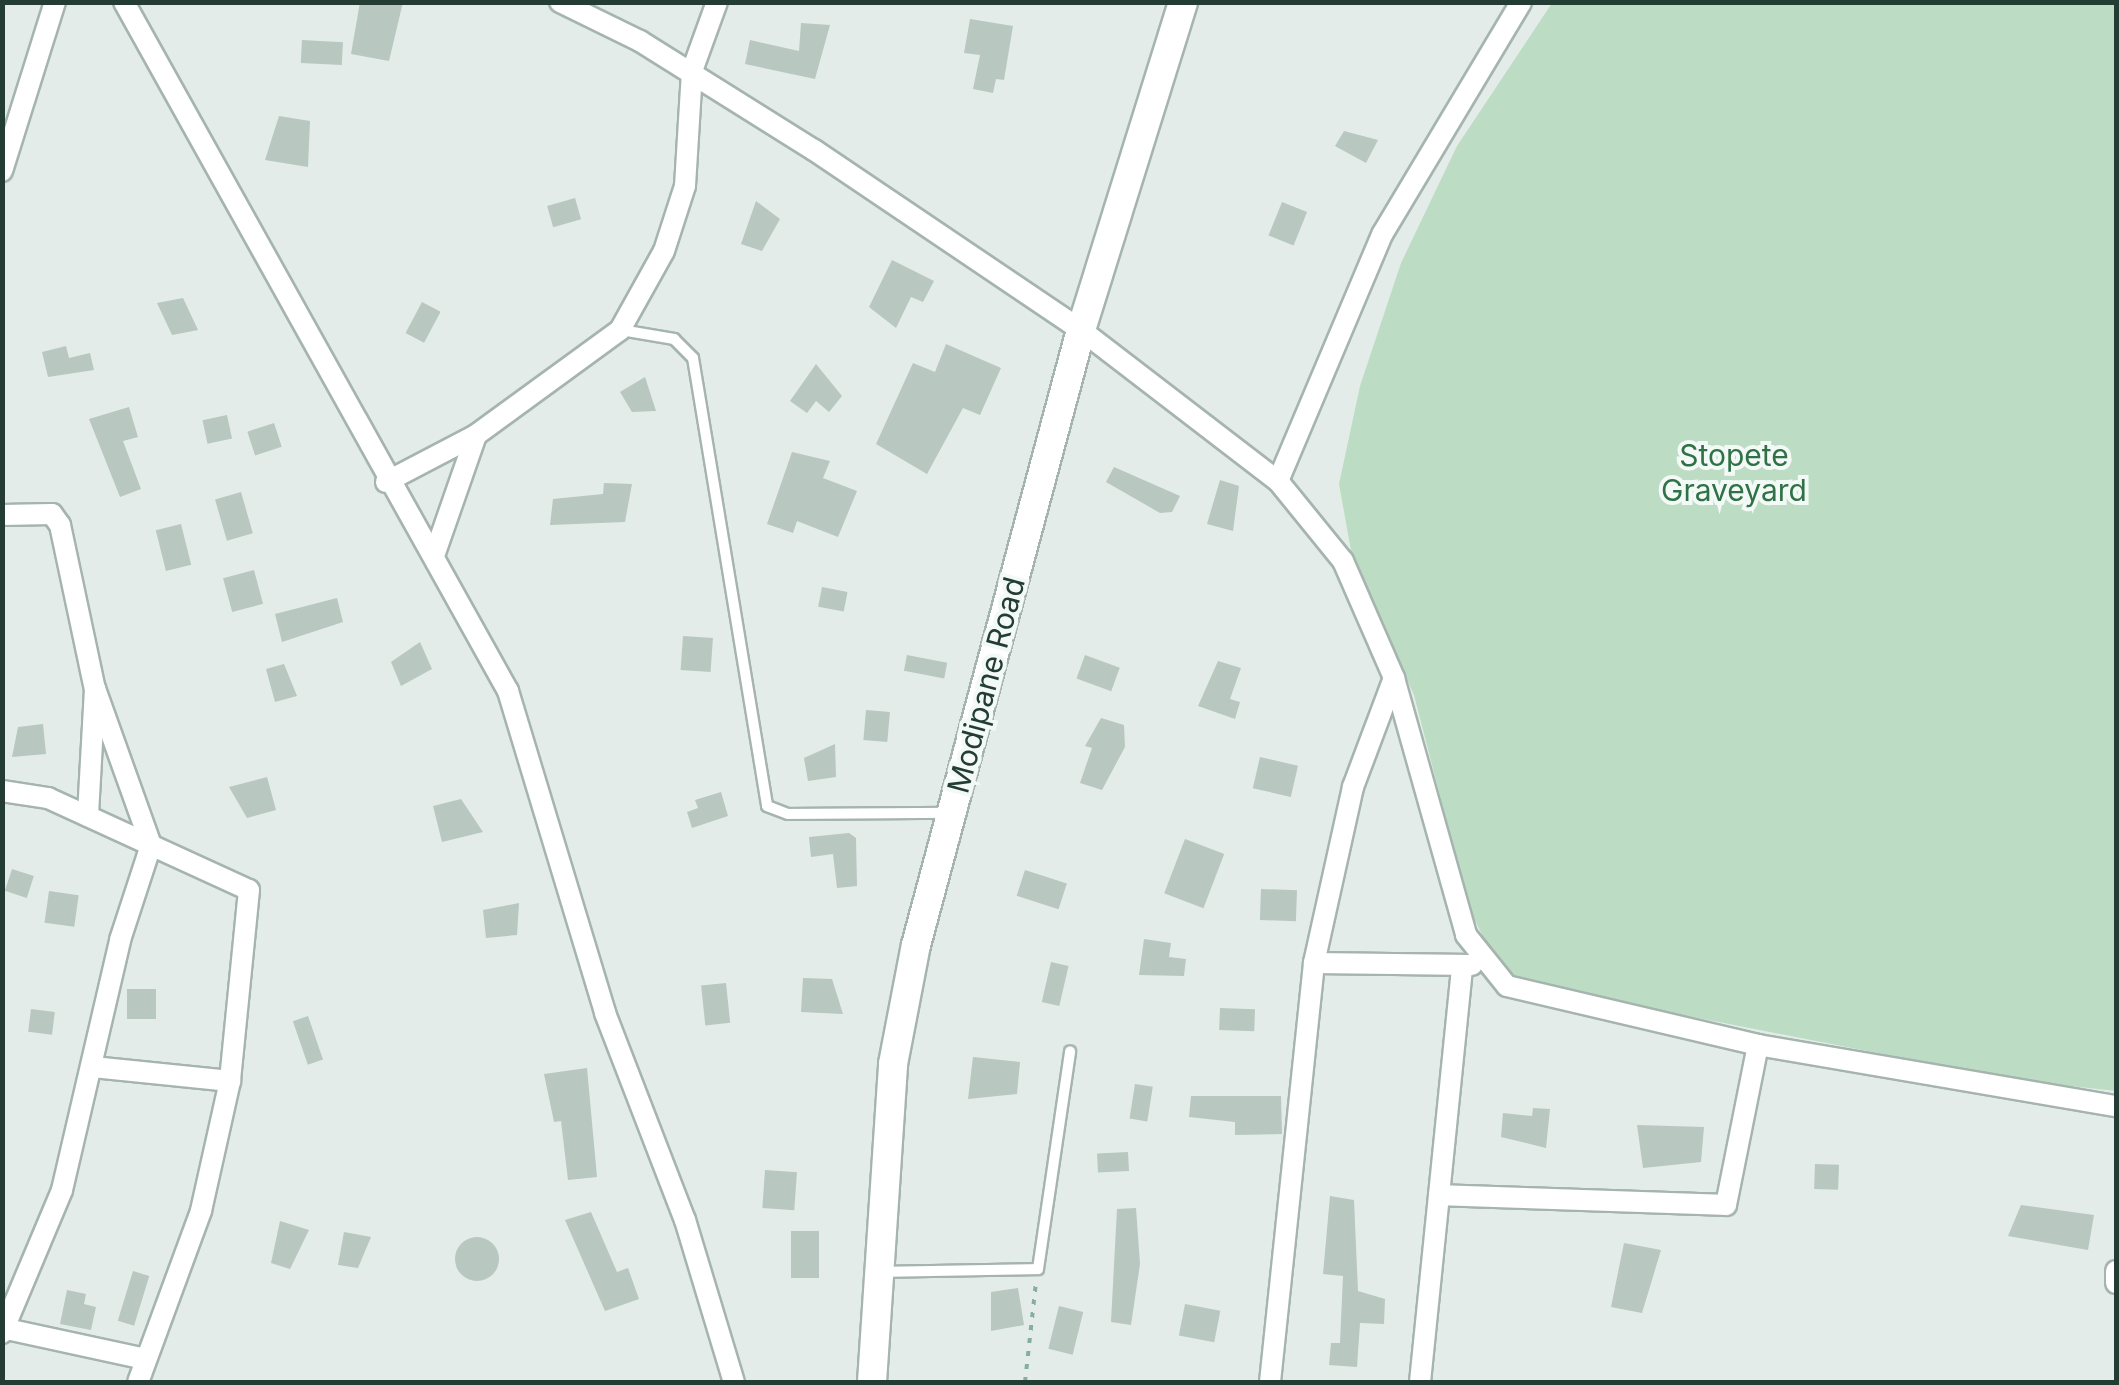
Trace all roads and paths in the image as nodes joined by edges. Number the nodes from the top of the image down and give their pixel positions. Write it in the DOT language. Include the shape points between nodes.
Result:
graph roads {
  1 [pos="55,2"];
  2 [pos="124,2"];
  3 [pos="560,2"];
  4 [pos="717,2"];
  5 [pos="1183,2"];
  6 [pos="1522,2"];
  7 [pos="584,6"];
  8 [pos="692,71"];
  9 [pos="2,171"];
  10 [pos="620,330"];
  11 [pos="1080,330"];
  12 [pos="476,435"];
  13 [pos="1278,481"];
  14 [pos="386,482"];
  15 [pos="2,515"];
  16 [pos="435,553"];
  17 [pos="1394,678"];
  18 [pos="95,690"];
  19 [pos="2,791"];
  20 [pos="952,813"];
  21 [pos="88,816"];
  22 [pos="151,845"];
  23 [pos="1314,963"];
  24 [pos="1472,965"];
  25 [pos="1758,1045"];
  26 [pos="1070,1052"];
  27 [pos="93,1067"];
  28 [pos="230,1081"];
  29 [pos="2116,1106"];
  30 [pos="1439,1194"];
  31 [pos="1038,1269"];
  32 [pos="2116,1271"];
  33 [pos="875,1272"];
  34 [pos="2116,1283"];
  35 [pos="3,1330"];
  36 [pos="145,1360"];
  37 [pos="138,1382"];
  38 [pos="734,1382"];
  39 [pos="872,1382"];
  40 [pos="1024,1382"];
  41 [pos="1270,1382"];
  42 [pos="1420,1382"];
  1 -- 9 [label="street"];
  2 -- 14 [label="street"];
  3 -- 7 [label="street"];
  4 -- 8 [label="street"];
  5 -- 11 [label="main road, Modipane Road"];
  6 -- 13 [label="street" via="1383,233"];
  7 -- 8 [label="street"];
  8 -- 10 [label="street" via="686,186 664,251"];
  8 -- 11 [label="street"];
  10 -- 12 [label="street"];
  10 -- 20 [label="lane" via="674,339 693,358 767,806 788,814"];
  11 -- 13 [label="street"];
  11 -- 20 [label="main road, Modipane Road"];
  12 -- 14 [label="street"];
  12 -- 16 [label="street"];
  13 -- 17 [label="street" via="1343,561"];
  14 -- 16 [label="street"];
  15 -- 18 [label="street" via="39,512 60,526"];
  16 -- 38 [label="street" via="508,690 605,1013 691,1235"];
  17 -- 23 [label="street" via="1353,788"];
  17 -- 24 [label="street"];
  18 -- 21 [label="street"];
  18 -- 22 [label="street"];
  19 -- 21 [label="street"];
  20 -- 33 [label="main road, Modipane Road" via="893,1064"];
  21 -- 22 [label="street"];
  22 -- 27 [label="street"];
  22 -- 28 [label="street" via="249,890"];
  23 -- 24 [label="street"];
  23 -- 41 [label="street"];
  24 -- 25 [label="street" via="1538,999"];
  24 -- 30 [label="street"];
  25 -- 29 [label="street"];
  25 -- 30 [label="street" via="1726,1205"];
  26 -- 31 [label="lane"];
  27 -- 28 [label="street"];
  27 -- 35 [label="street" via="62,1190"];
  28 -- 36 [label="street" via="201,1211"];
  30 -- 42 [label="street"];
  31 -- 33 [label="lane"];
  31 -- 40 [label="path"];
  32 -- 34 [label="street"];
  33 -- 39 [label="main road, Modipane Road"];
  35 -- 36 [label="street"];
  36 -- 37 [label="street"];
}
